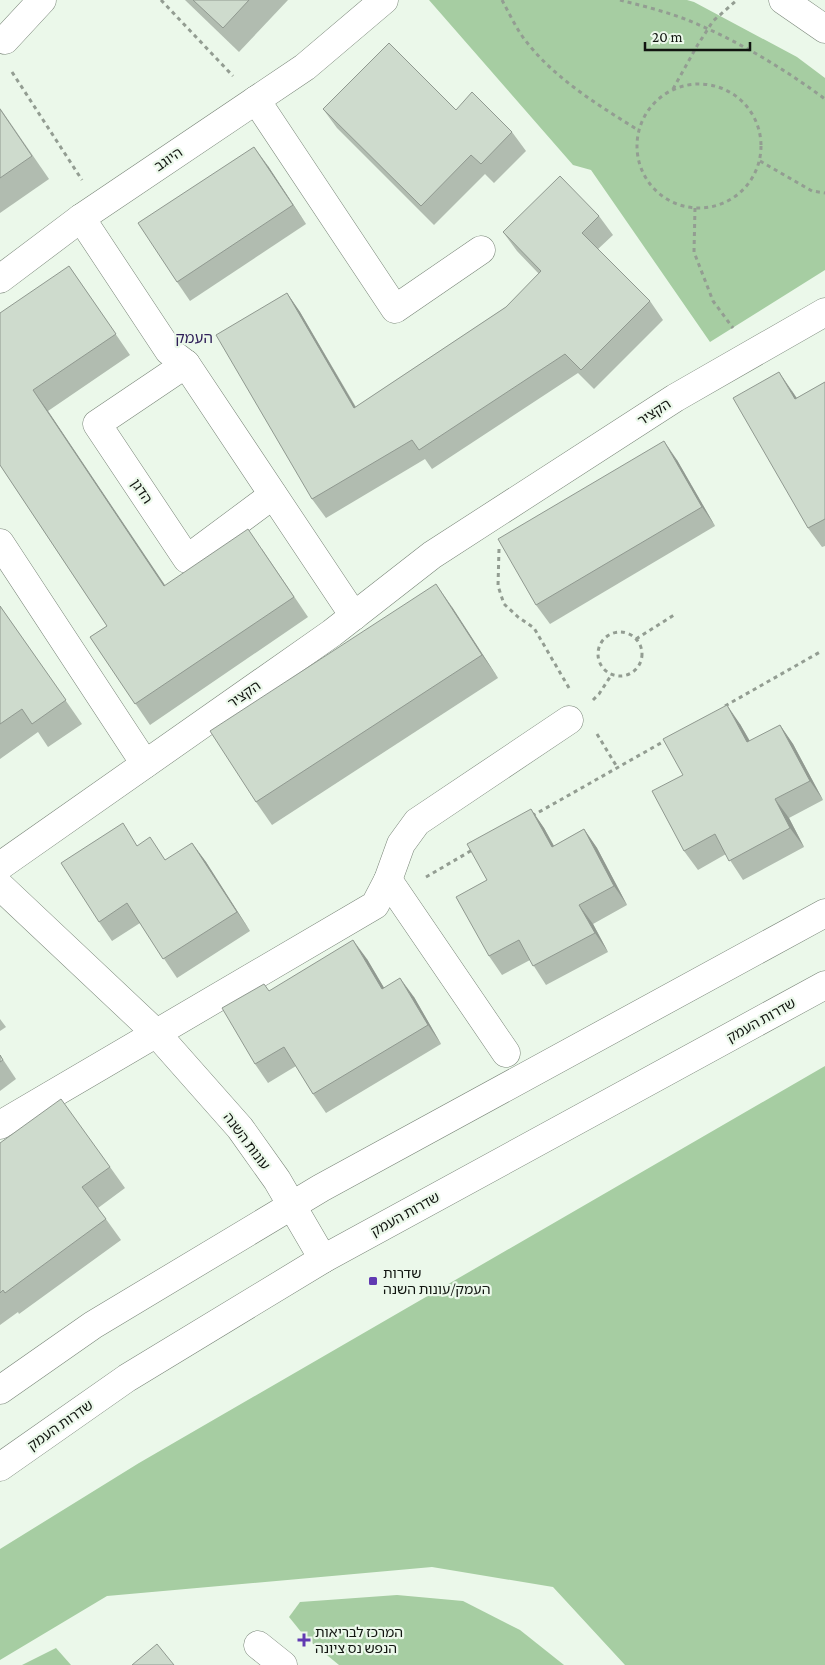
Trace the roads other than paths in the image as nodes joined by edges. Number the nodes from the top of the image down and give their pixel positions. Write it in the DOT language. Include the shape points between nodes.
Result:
graph roads {
  1 [pos="42,0"];
  2 [pos="365,0"];
  3 [pos="384,0"];
  4 [pos="784,0"];
  5 [pos="825,28"];
  6 [pos="336,41"];
  7 [pos="6,53"];
  8 [pos="256,100"];
  9 [pos="90,212"];
  10 [pos="481,250"];
  11 [pos="0,279"];
  12 [pos="825,312"];
  13 [pos="186,364"];
  14 [pos="273,494"];
  15 [pos="0,544"];
  16 [pos="354,616"];
  17 [pos="578,714"];
  18 [pos="145,764"];
  19 [pos="0,866"];
  20 [pos="0,886"];
  21 [pos="392,887"];
  22 [pos="825,913"];
  23 [pos="825,985"];
  24 [pos="156,1032"];
  25 [pos="506,1053"];
  26 [pos="0,1125"];
  27 [pos="291,1205"];
  28 [pos="323,1260"];
  29 [pos="0,1390"];
  30 [pos="0,1467"];
  31 [pos="258,1645"];
  32 [pos="283,1665"];
  1 -- 7 [label="street"];
  2 -- 6 [label="street, היוגב"];
  3 -- 6 [label="street, היוגב"];
  4 -- 5 [label="street"];
  6 -- 8 [label="street, היוגב" via="305,67"];
  8 -- 9 [label="street, היוגב"];
  8 -- 10 [label="street" via="395,309"];
  9 -- 11 [label="street, היוגב"];
  9 -- 13 [label="street" via="169,351"];
  12 -- 16 [label="street, הקציר" via="675,398 432,555"];
  13 -- 14 [label="street"];
  13 -- 14 [label="street, הדגן" via="97,424 187,558"];
  14 -- 16 [label="street"];
  15 -- 18 [label="street"];
  16 -- 18 [label="street, הקציר"];
  17 -- 21 [label="street" via="417,822 401,844"];
  18 -- 19 [label="street, הקציר"];
  20 -- 24 [label="street, עונות השנה"];
  21 -- 24 [label="street" via="375,905"];
  21 -- 25 [label="street"];
  22 -- 27 [label="street"];
  23 -- 28 [label="street, שדרות העמק"];
  24 -- 26 [label="street"];
  24 -- 27 [label="street, עונות השנה" via="240,1128"];
  27 -- 28 [label="street, עונות השנה"];
  27 -- 29 [label="street" via="93,1325"];
  28 -- 30 [label="street, שדרות העמק" via="127,1378"];
  31 -- 32 [label="street"];
}
